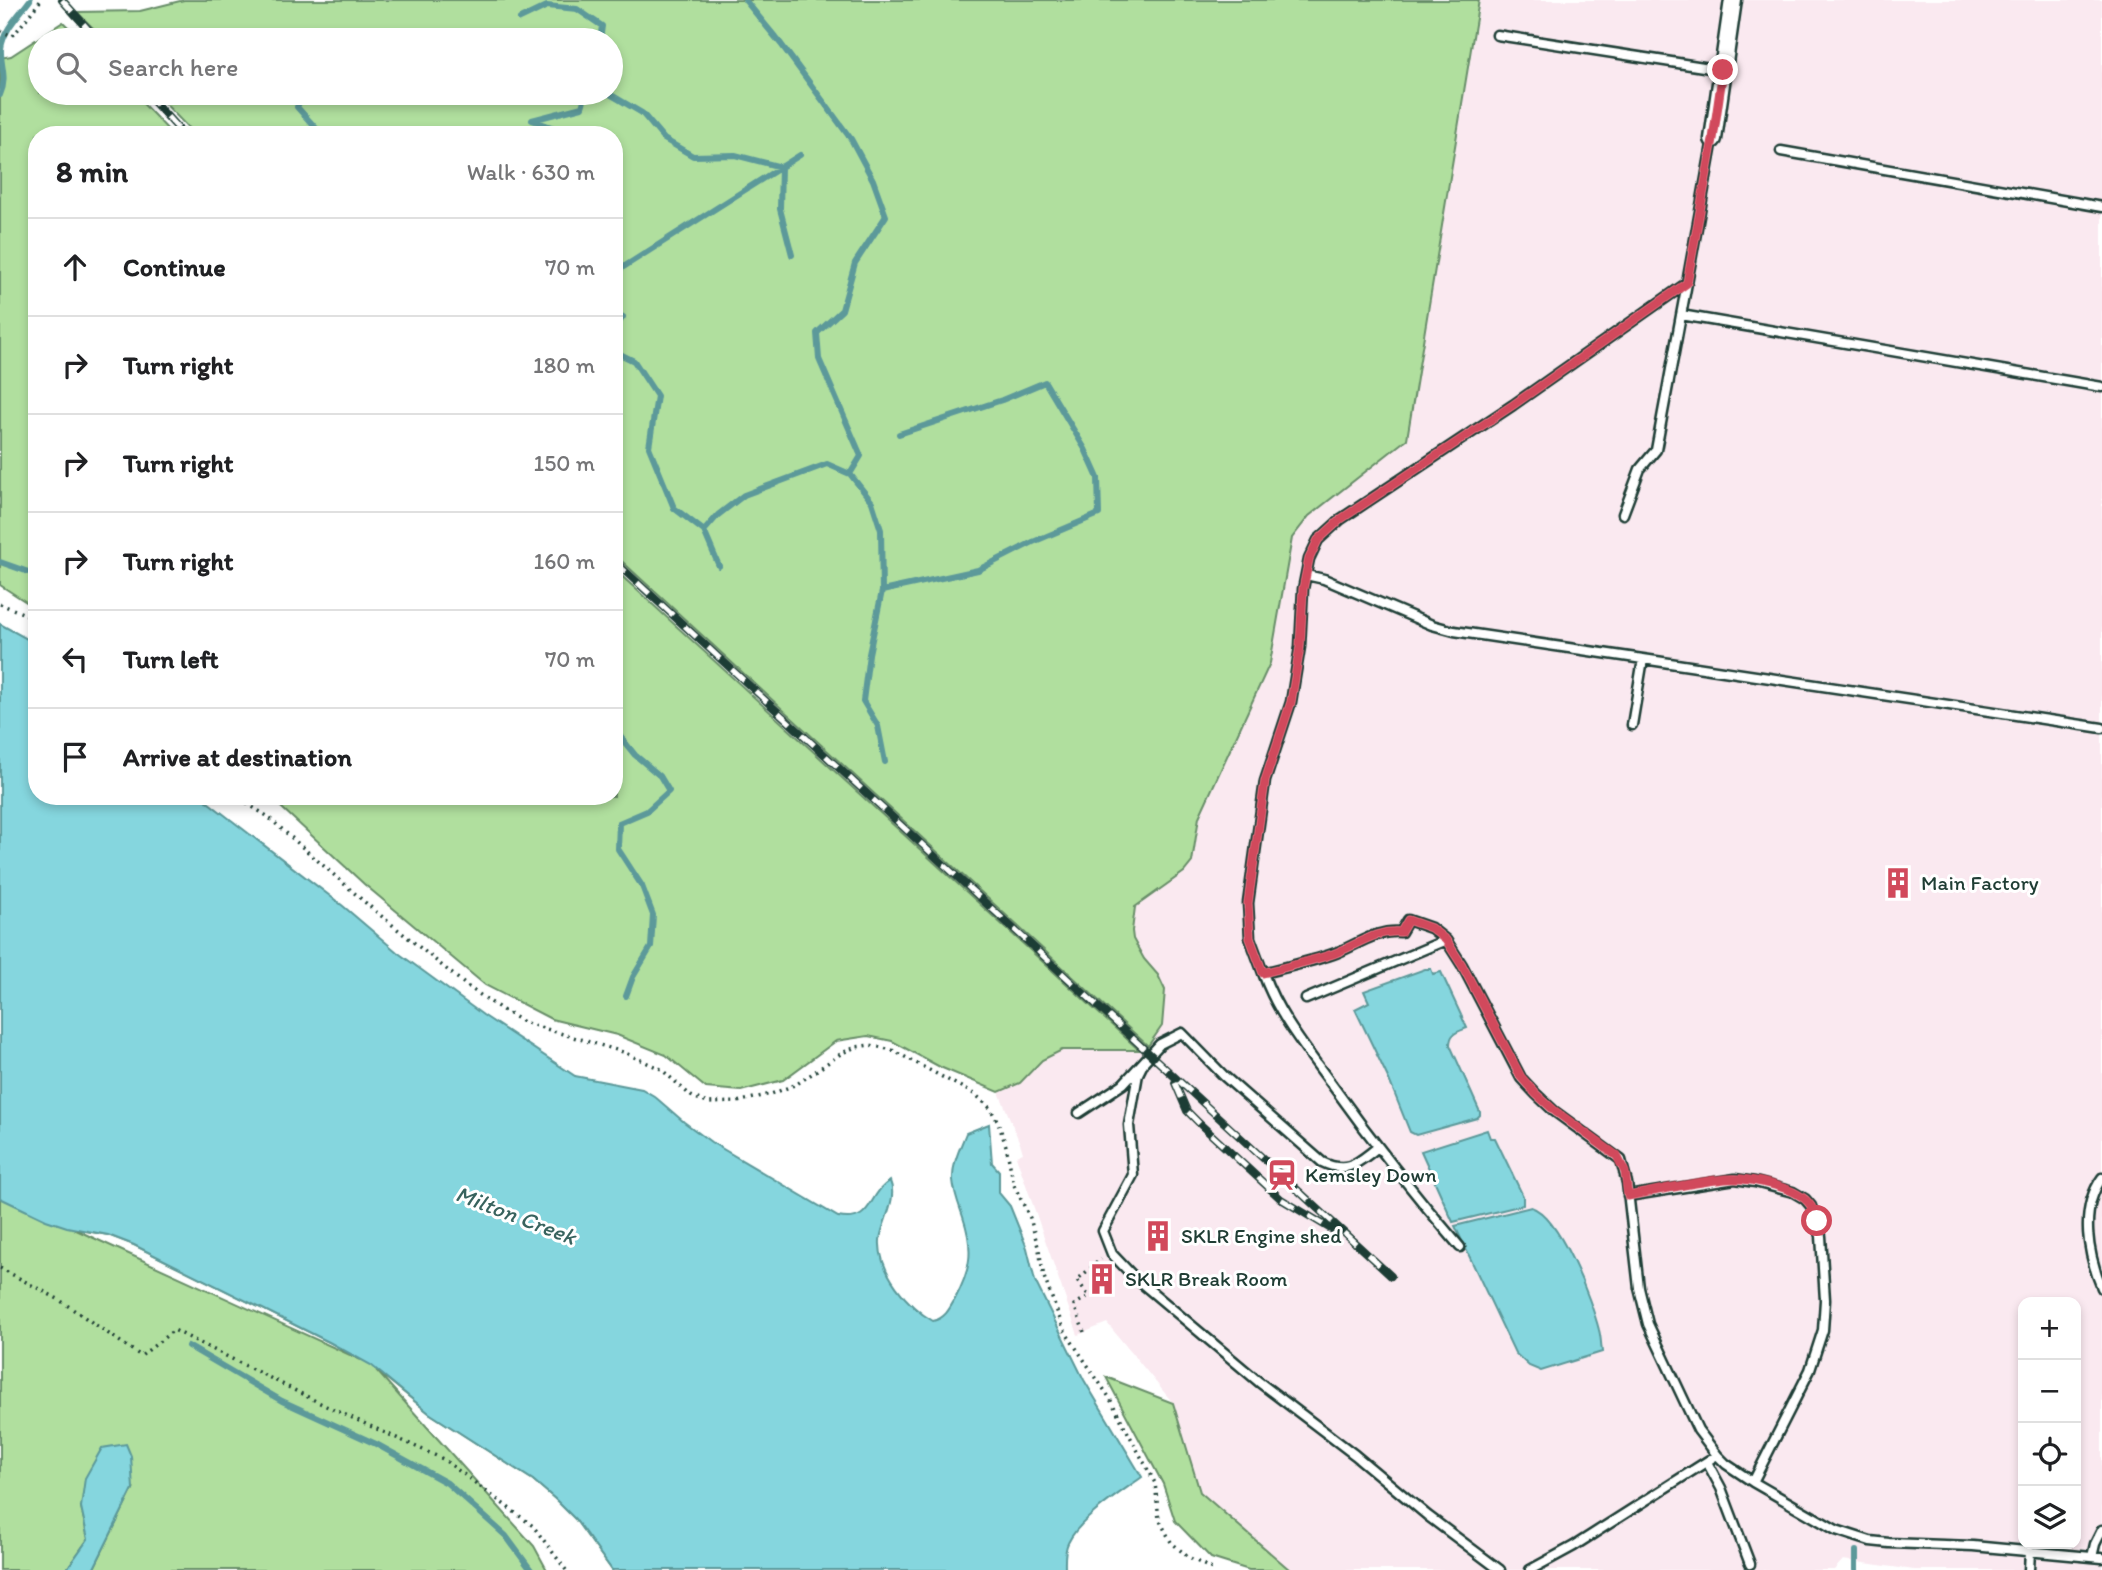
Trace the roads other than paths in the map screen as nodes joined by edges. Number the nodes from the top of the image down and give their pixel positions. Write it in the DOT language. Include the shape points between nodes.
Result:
graph roads {
  1 [pos="1734,1"];
  2 [pos="1497,35"];
  3 [pos="1723,70"];
  4 [pos="1713,139"];
  5 [pos="1781,152"];
  6 [pos="2102,207"];
  7 [pos="1687,283"];
  8 [pos="1681,315"];
  9 [pos="2102,387"];
  10 [pos="1623,514"];
  11 [pos="1306,575"];
  12 [pos="1643,659"];
  13 [pos="1632,725"];
  14 [pos="2102,728"];
  15 [pos="1446,940"];
  16 [pos="1263,973"];
  17 [pos="1306,999"];
  18 [pos="1143,1064"];
  19 [pos="1079,1113"];
  20 [pos="1378,1147"];
  21 [pos="2102,1178"];
  22 [pos="1628,1196"];
  23 [pos="1460,1247"];
  24 [pos="2102,1289"];
  25 [pos="1717,1455"];
  26 [pos="1707,1462"];
  27 [pos="1753,1482"];
  28 [pos="2102,1530"];
  29 [pos="2030,1551"];
  30 [pos="2092,1557"];
  31 [pos="2102,1558"];
  32 [pos="1750,1564"];
  33 [pos="1500,1570"];
  34 [pos="1530,1570"];
  35 [pos="2029,1570"];
  1 -- 3 [label="street"];
  2 -- 3 [label="lane"];
  3 -- 4 [label="street"];
  4 -- 7 [label="lane"];
  5 -- 6 [label="lane"];
  7 -- 8 [label="lane"];
  7 -- 11 [label="lane" via="1341,519 1313,547"];
  8 -- 9 [label="lane"];
  8 -- 10 [label="lane" via="1656,450 1640,469"];
  11 -- 12 [label="lane" via="1454,631"];
  11 -- 16 [label="lane" via="1291,702 1265,781 1248,893 1250,938"];
  12 -- 13 [label="lane"];
  12 -- 14 [label="lane"];
  15 -- 16 [label="lane" via="1431,928 1408,920 1401,932 1365,939 1335,953"];
  15 -- 17 [label="lane"];
  15 -- 22 [label="lane" via="1521,1077 1555,1111 1617,1156"];
  16 -- 20 [label="lane" via="1294,1031"];
  18 -- 19 [label="lane" via="1123,1084"];
  18 -- 20 [label="lane" via="1165,1040 1184,1033 1224,1076 1322,1162 1350,1167"];
  18 -- 33 [label="lane" via="1129,1125 1133,1175 1103,1231 1111,1251 1133,1276 1259,1382"];
  20 -- 23 [label="lane"];
  21 -- 24 [label="lane" via="2093,1193 2089,1224 2091,1258"];
  22 -- 25 [label="lane" via="1648,1324 1698,1430"];
  22 -- 27 [label="lane" via="1735,1179 1793,1192 1811,1206 1821,1236 1823,1330 1810,1370"];
  25 -- 26 [label="lane"];
  25 -- 27 [label="lane"];
  26 -- 32 [label="lane"];
  26 -- 34 [label="lane"];
  27 -- 29 [label="lane" via="1836,1530 1870,1541"];
  28 -- 30 [label="lane"];
  29 -- 30 [label="lane"];
  29 -- 35 [label="lane"];
  30 -- 31 [label="lane"];
}
